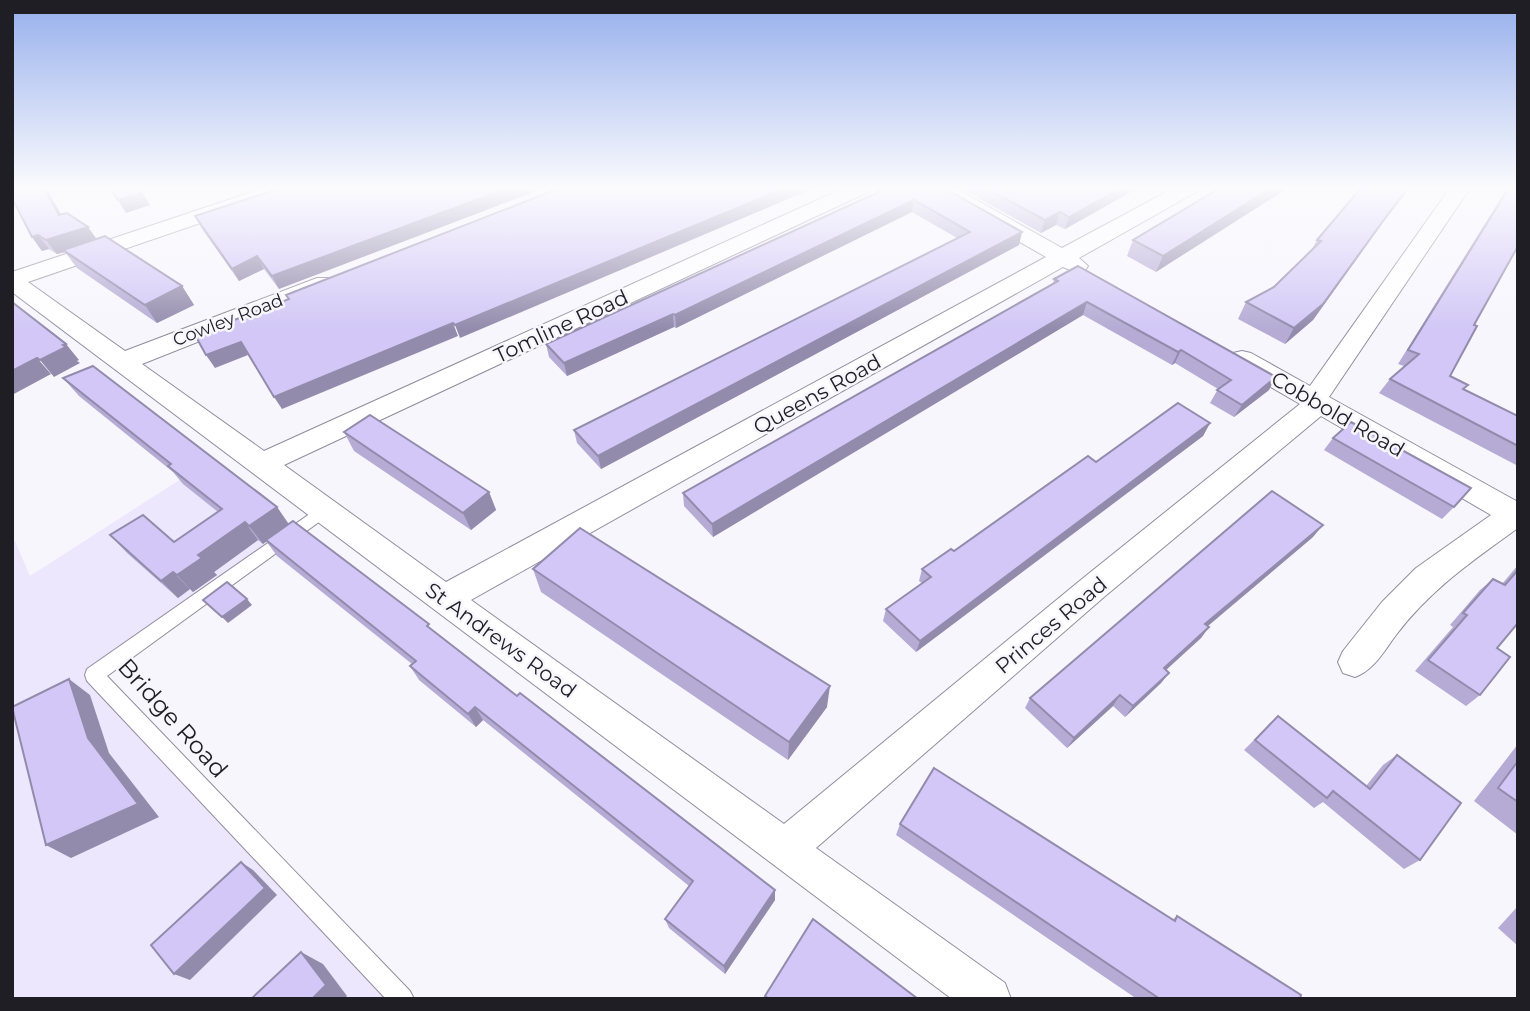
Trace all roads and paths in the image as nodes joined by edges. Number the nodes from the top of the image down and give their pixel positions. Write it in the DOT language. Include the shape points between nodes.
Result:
graph roads {
  1 [pos="146,235"];
  2 [pos="758,235"];
  3 [pos="1023,235"];
  4 [pos="1102,235"];
  5 [pos="1428,235"];
  6 [pos="1062,257"];
  7 [pos="340,277"];
  8 [pos="1098,278"];
  9 [pos="12,281"];
  10 [pos="1217,345"];
  11 [pos="122,362"];
  12 [pos="1316,401"];
  13 [pos="261,464"];
  14 [pos="324,510"];
  15 [pos="1516,515"];
  16 [pos="445,599"];
  17 [pos="1355,662"];
  18 [pos="785,849"];
  19 [pos="402,999"];
  20 [pos="989,999"];
  1 -- 9 [label="street"];
  2 -- 13 [label="street, Tomline Road"];
  3 -- 6 [label="street"];
  4 -- 6 [label="street, Queens Road"];
  5 -- 12 [label="street, Princes Road"];
  6 -- 8 [label="street"];
  6 -- 16 [label="street, Queens Road"];
  7 -- 11 [label="street, Cowley Road"];
  9 -- 11 [label="street, St Andrews Road"];
  10 -- 12 [label="street, Cobbold Road"];
  11 -- 13 [label="street, St Andrews Road"];
  12 -- 15 [label="street, Cobbold Road"];
  12 -- 18 [label="street, Princes Road"];
  13 -- 14 [label="street, St Andrews Road"];
  14 -- 16 [label="street, St Andrews Road"];
  14 -- 19 [label="lane, Bridge Road" via="94,675"];
  15 -- 17 [label="street" via="1427,577"];
  16 -- 18 [label="street, St Andrews Road"];
  18 -- 20 [label="street, St Andrews Road"];
}
